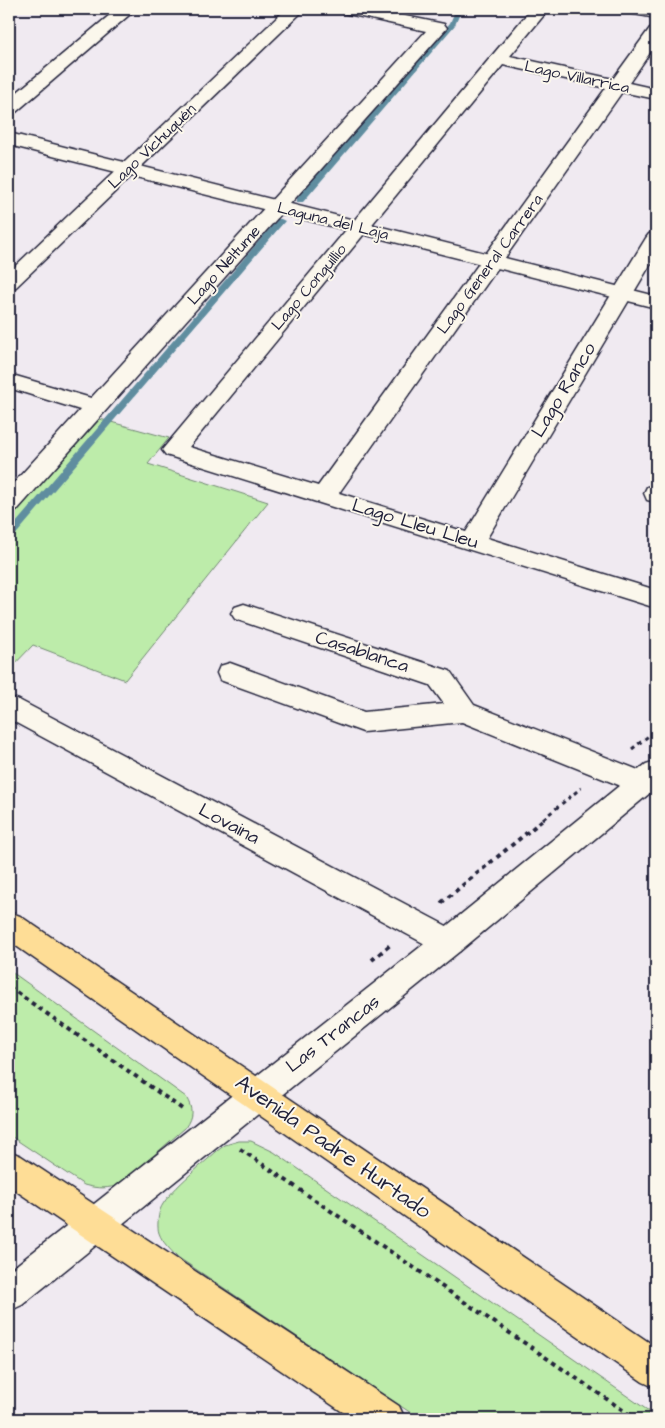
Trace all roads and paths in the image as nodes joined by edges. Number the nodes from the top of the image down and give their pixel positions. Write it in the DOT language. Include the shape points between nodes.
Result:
graph roads {
  1 [pos="127,9"];
  2 [pos="296,9"];
  3 [pos="349,9"];
  4 [pos="540,9"];
  5 [pos="635,9"];
  6 [pos="656,13"];
  7 [pos="656,32"];
  8 [pos="498,59"];
  9 [pos="618,86"];
  10 [pos="656,94"];
  11 [pos="9,108"];
  12 [pos="9,139"];
  13 [pos="128,169"];
  14 [pos="277,207"];
  15 [pos="359,227"];
  16 [pos="656,238"];
  17 [pos="493,261"];
  18 [pos="9,283"];
  19 [pos="622,294"];
  20 [pos="656,302"];
  21 [pos="9,381"];
  22 [pos="95,407"];
  23 [pos="174,450"];
  24 [pos="324,496"];
  25 [pos="9,503"];
  26 [pos="472,542"];
  27 [pos="656,599"];
  28 [pos="244,613"];
  29 [pos="230,674"];
  30 [pos="9,707"];
  31 [pos="464,712"];
  32 [pos="656,730"];
  33 [pos="606,769"];
  34 [pos="649,778"];
  35 [pos="416,924"];
  36 [pos="9,925"];
  37 [pos="449,942"];
  38 [pos="370,962"];
  39 [pos="9,987"];
  40 [pos="229,1075"];
  41 [pos="257,1094"];
  42 [pos="183,1110"];
  43 [pos="176,1116"];
  44 [pos="212,1130"];
  45 [pos="9,1167"];
  46 [pos="94,1224"];
  47 [pos="9,1292"];
  48 [pos="656,1369"];
  49 [pos="386,1419"];
  50 [pos="636,1419"];
  1 -- 11 [label="street"];
  2 -- 13 [label="street, Lago Vichuquén"];
  3 -- 14 [label="street, Lago Neltume" via="438,28"];
  4 -- 8 [label="street, Lago Conguillio"];
  5 -- 6 [label="street"];
  7 -- 9 [label="street, Lago General Carrera"];
  8 -- 9 [label="street, Lago Villarrica"];
  8 -- 15 [label="street, Lago Conguillio"];
  9 -- 10 [label="street, Lago Villarrica"];
  9 -- 17 [label="street, Lago General Carrera"];
  12 -- 13 [label="street, Laguna del Laja"];
  13 -- 14 [label="street, Laguna del Laja"];
  13 -- 18 [label="street, Lago Vichuquén"];
  14 -- 15 [label="street, Laguna del Laja"];
  14 -- 22 [label="street, Lago Neltume"];
  15 -- 17 [label="street, Laguna del Laja"];
  15 -- 23 [label="street, Lago Conguillio"];
  16 -- 19 [label="street, Lago Ranco"];
  17 -- 19 [label="street, Laguna del Laja"];
  17 -- 24 [label="street, Lago General Carrera"];
  19 -- 20 [label="street, Laguna del Laja"];
  19 -- 26 [label="street, Lago Ranco"];
  21 -- 22 [label="street"];
  22 -- 25 [label="street, Lago Neltume"];
  23 -- 24 [label="street, Lago Lleu Lleu"];
  24 -- 26 [label="street, Lago Lleu Lleu"];
  26 -- 27 [label="street, Lago Lleu Lleu"];
  28 -- 31 [label="street, Casablanca" via="440,678"];
  29 -- 31 [label="street" via="363,722"];
  30 -- 35 [label="street, Lovaina"];
  31 -- 33 [label="street"];
  32 -- 33 [label="path"];
  33 -- 34 [label="street"];
  33 -- 35 [label="path"];
  34 -- 37 [label="street, Las Trancas"];
  35 -- 37 [label="street, Lovaina"];
  35 -- 38 [label="path"];
  36 -- 40 [label="main road, Avenida Padre Hurtado"];
  37 -- 41 [label="street, Las Trancas"];
  39 -- 42 [label="path"];
  40 -- 41 [label="main road, Avenida Padre Hurtado"];
  40 -- 42 [label="path"];
  41 -- 44 [label="street, Las Trancas"];
  41 -- 48 [label="main road, Avenida Padre Hurtado"];
  42 -- 43 [label="path"];
  42 -- 44 [label="path"];
  44 -- 46 [label="street, Las Trancas"];
  44 -- 50 [label="path"];
  45 -- 46 [label="main road"];
  46 -- 47 [label="street, Las Trancas"];
  46 -- 49 [label="main road"];
}
